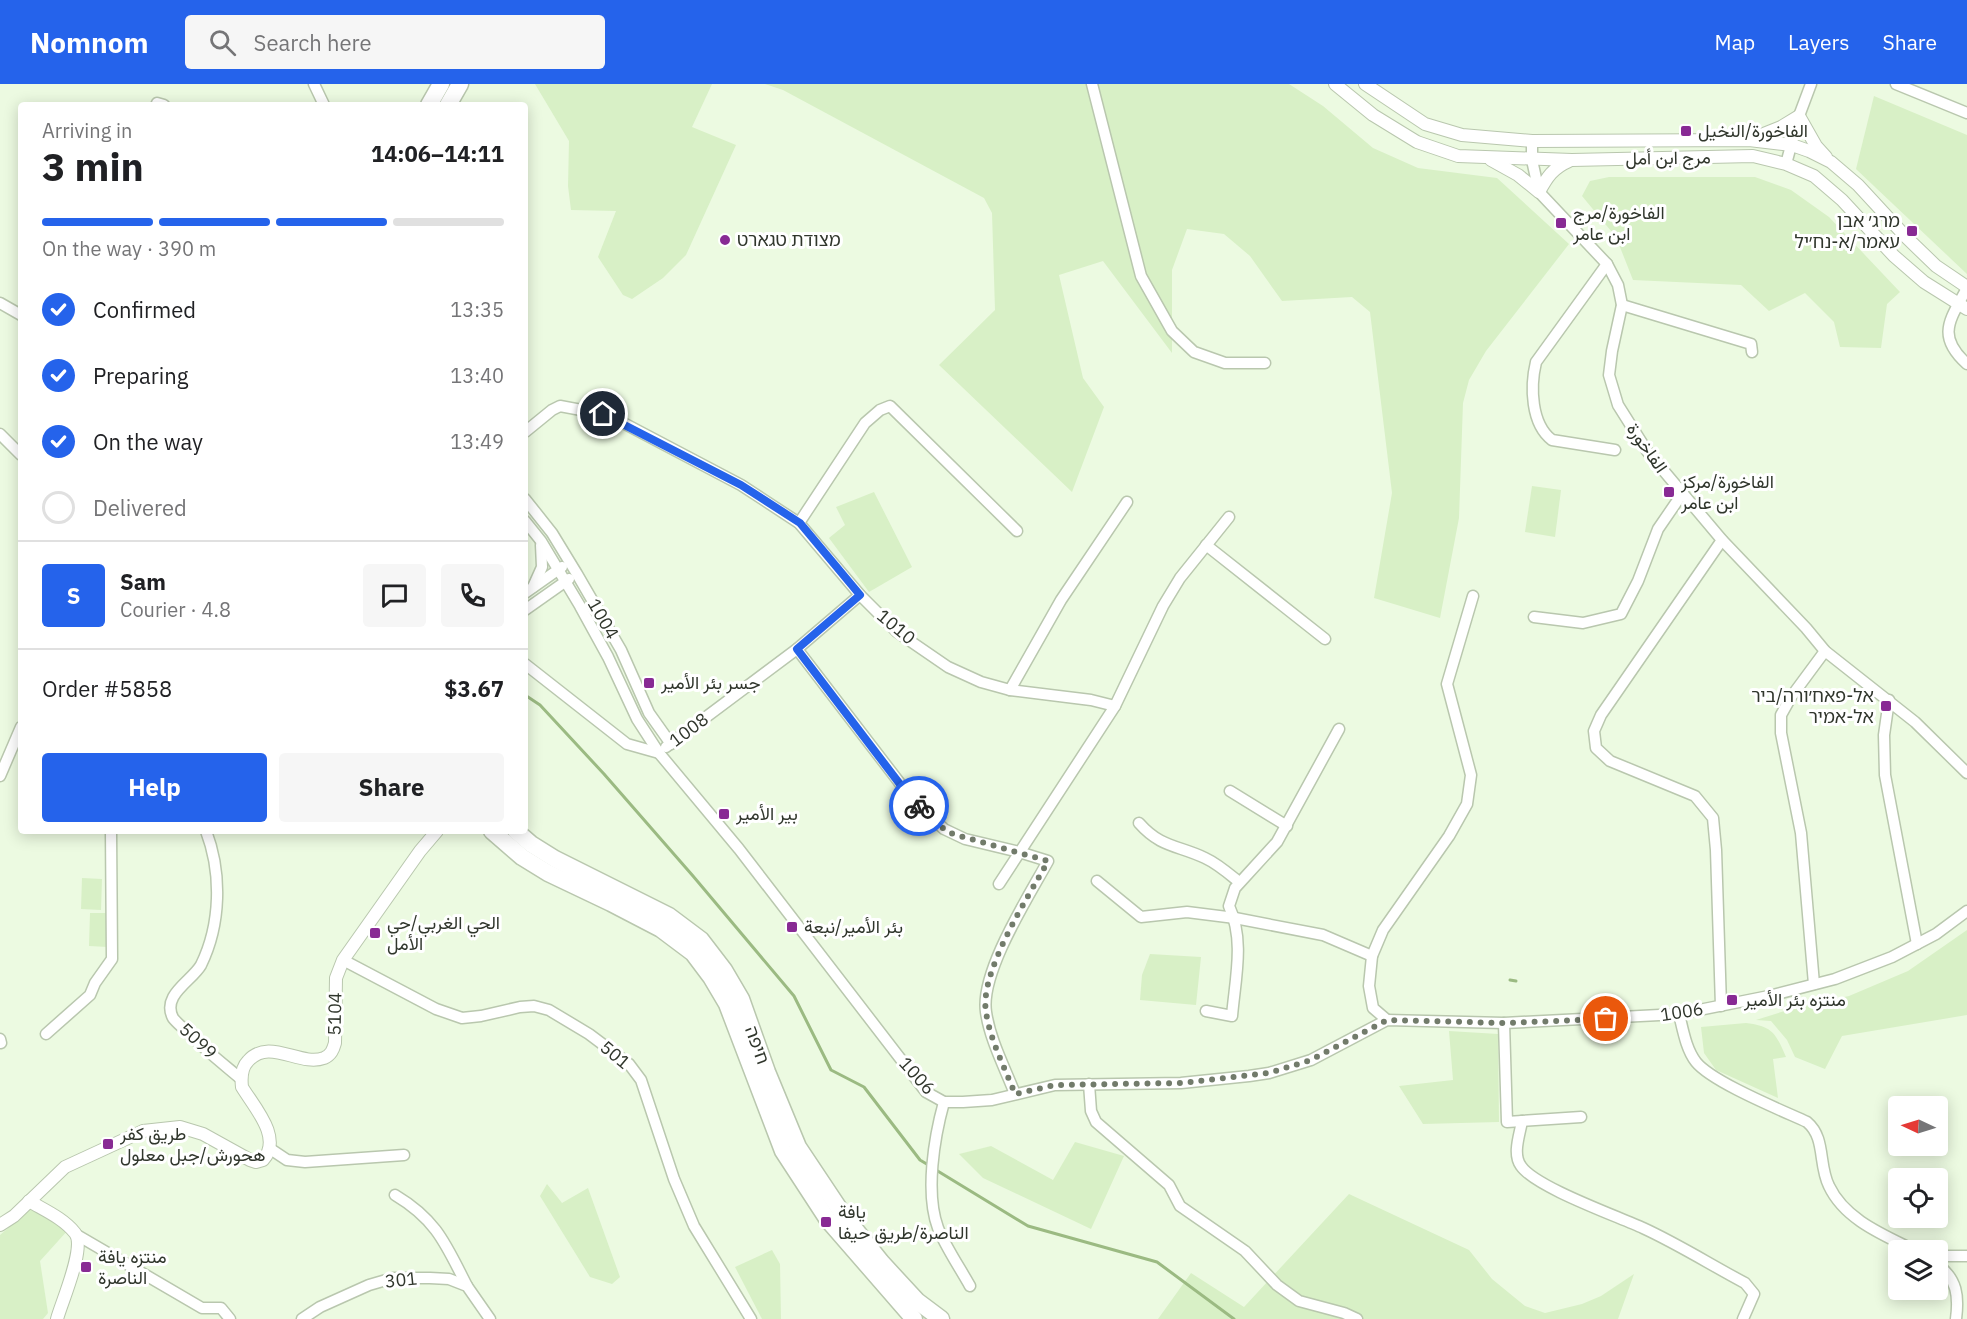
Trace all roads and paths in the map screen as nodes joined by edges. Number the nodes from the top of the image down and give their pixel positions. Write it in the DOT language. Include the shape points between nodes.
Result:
graph roads {
  1 [pos="314,84"];
  2 [pos="441,84"];
  3 [pos="460,84"];
  4 [pos="1092,84"];
  5 [pos="1335,84"];
  6 [pos="1811,84"];
  7 [pos="1896,84"];
  8 [pos="1373,86"];
  9 [pos="323,102"];
  10 [pos="431,102"];
  11 [pos="450,102"];
  12 [pos="1967,113"];
  13 [pos="1799,116"];
  14 [pos="1749,140"];
  15 [pos="1532,141"];
  16 [pos="1792,146"];
  17 [pos="1488,158"];
  18 [pos="1532,160"];
  19 [pos="1572,160"];
  20 [pos="1831,162"];
  21 [pos="1786,164"];
  22 [pos="1539,192"];
  23 [pos="1607,264"];
  24 [pos="1967,287"];
  25 [pos="0,303"];
  26 [pos="1622,305"];
  27 [pos="1963,307"];
  28 [pos="18,313"];
  29 [pos="1752,352"];
  30 [pos="1265,363"];
  31 [pos="1967,364"];
  32 [pos="528,430"];
  33 [pos="0,434"];
  34 [pos="1615,450"];
  35 [pos="18,452"];
  36 [pos="1682,494"];
  37 [pos="1127,502"];
  38 [pos="528,503"];
  39 [pos="1229,518"];
  40 [pos="800,523"];
  41 [pos="528,525"];
  42 [pos="1017,531"];
  43 [pos="1722,540"];
  44 [pos="541,541"];
  45 [pos="1206,545"];
  46 [pos="569,562"];
  47 [pos="558,570"];
  48 [pos="577,574"];
  49 [pos="565,582"];
  50 [pos="529,590"];
  51 [pos="860,595"];
  52 [pos="1473,596"];
  53 [pos="544,597"];
  54 [pos="574,598"];
  55 [pos="528,608"];
  56 [pos="1534,617"];
  57 [pos="1325,639"];
  58 [pos="797,649"];
  59 [pos="1825,651"];
  60 [pos="528,666"];
  61 [pos="1010,690"];
  62 [pos="1889,700"];
  63 [pos="1115,706"];
  64 [pos="1339,729"];
  65 [pos="18,734"];
  66 [pos="671,744"];
  67 [pos="659,753"];
  68 [pos="1967,773"];
  69 [pos="0,776"];
  70 [pos="1230,790"];
  71 [pos="1139,823"];
  72 [pos="1287,826"];
  73 [pos="111,834"];
  74 [pos="207,834"];
  75 [pos="434,834"];
  76 [pos="495,834"];
  77 [pos="519,834"];
  78 [pos="1019,852"];
  79 [pos="1097,881"];
  80 [pos="1239,882"];
  81 [pos="999,884"];
  82 [pos="1967,911"];
  83 [pos="1235,918"];
  84 [pos="1917,944"];
  85 [pos="1372,956"];
  86 [pos="343,960"];
  87 [pos="1814,984"];
  88 [pos="1721,1006"];
  89 [pos="1206,1011"];
  90 [pos="1679,1014"];
  91 [pos="1387,1020"];
  92 [pos="1504,1023"];
  93 [pos="46,1034"];
  94 [pos="241,1079"];
  95 [pos="1089,1084"];
  96 [pos="1015,1094"];
  97 [pos="944,1102"];
  98 [pos="1581,1118"];
  99 [pos="1522,1121"];
  100 [pos="269,1148"];
  101 [pos="404,1155"];
  102 [pos="395,1195"];
  103 [pos="29,1201"];
  104 [pos="0,1226"];
  105 [pos="77,1235"];
  106 [pos="1894,1240"];
  107 [pos="1948,1256"];
  108 [pos="1967,1256"];
  109 [pos="1948,1273"];
  110 [pos="468,1286"];
  111 [pos="970,1286"];
  112 [pos="57,1319"];
  113 [pos="230,1319"];
  114 [pos="302,1319"];
  115 [pos="490,1319"];
  116 [pos="751,1319"];
  117 [pos="914,1319"];
  118 [pos="941,1319"];
  119 [pos="1357,1319"];
  120 [pos="1743,1319"];
  121 [pos="1956,1319"];
  1 -- 9 [label="street"];
  2 -- 10 [label="highway"];
  3 -- 11 [label="highway"];
  4 -- 30 [label="street" via="1141,276 1172,332 1194,352 1225,363"];
  5 -- 17 [label="street, مرج ابن أمل" via="1373,115 1416,142 1458,156"];
  6 -- 13 [label="street"];
  7 -- 12 [label="street"];
  8 -- 15 [label="street, مرج ابن أمل" via="1425,124 1462,135"];
  13 -- 14 [label="street"];
  13 -- 16 [label="street"];
  13 -- 20 [label="street" via="1816,146"];
  14 -- 15 [label="street, مرج ابن أمل"];
  14 -- 16 [label="street, مرج ابن أمل"];
  15 -- 18 [label="street"];
  16 -- 20 [label="street, مرج ابن أمل"];
  16 -- 21 [label="street"];
  17 -- 18 [label="street, مرج ابن أمل"];
  17 -- 22 [label="street"];
  18 -- 19 [label="street, مرج ابن أمل"];
  18 -- 22 [label="street"];
  19 -- 21 [label="street, مرج ابن أمل" via="1753,156"];
  19 -- 22 [label="street" via="1556,167"];
  20 -- 24 [label="street, مرج ابن أمل" via="1936,266"];
  21 -- 27 [label="street, مرج ابن أمل" via="1814,176 1909,269"];
  22 -- 23 [label="street, الفاخورة"];
  23 -- 26 [label="street, الفاخورة" via="1618,285"];
  23 -- 34 [label="street" via="1536,362 1532,391 1538,422 1552,440"];
  24 -- 27 [label="street"];
  25 -- 28 [label="street"];
  26 -- 29 [label="street" via="1751,344"];
  26 -- 36 [label="street, الفاخورة" via="1609,375 1618,405 1647,451"];
  27 -- 31 [label="street" via="1953,311 1948,340"];
  32 -- 40 [label="street, 1010" via="560,406 608,415 741,485"];
  33 -- 35 [label="street"];
  36 -- 43 [label="street, الفاخورة"];
  36 -- 56 [label="street" via="1658,529 1621,614 1583,623"];
  37 -- 61 [label="street" via="1061,600"];
  38 -- 46 [label="street, 1004"];
  39 -- 45 [label="street"];
  40 -- 42 [label="street" via="865,423 890,406"];
  40 -- 51 [label="street, 1010"];
  41 -- 44 [label="street, 1004"];
  43 -- 59 [label="street, الفاخورة"];
  43 -- 88 [label="street" via="1600,715 1594,731 1596,748 1610,761 1695,796 1713,818"];
  44 -- 47 [label="street, 1004"];
  44 -- 50 [label="street" via="542,567"];
  45 -- 57 [label="street"];
  45 -- 63 [label="street" via="1163,606"];
  46 -- 47 [label="street"];
  46 -- 48 [label="street, 1004"];
  47 -- 49 [label="street, 1004"];
  47 -- 50 [label="street"];
  48 -- 49 [label="street"];
  48 -- 66 [label="street, 1004" via="621,650 649,713"];
  49 -- 53 [label="street"];
  49 -- 54 [label="street, 1004"];
  51 -- 58 [label="street, 1008"];
  51 -- 61 [label="street, 1010" via="897,632 948,667"];
  52 -- 85 [label="street" via="1447,684 1471,775 1467,804 1383,930"];
  53 -- 54 [label="street" via="554,594"];
  53 -- 55 [label="street"];
  54 -- 67 [label="street, 1004"];
  58 -- 66 [label="street, 1008"];
  58 -- 78 [label="street" via="912,800 936,822 964,839"];
  59 -- 62 [label="street, الفاخورة"];
  59 -- 87 [label="street" via="1781,715 1781,733 1801,833"];
  60 -- 67 [label="street" via="627,744"];
  61 -- 63 [label="street, 1010"];
  62 -- 68 [label="street, الفاخورة"];
  62 -- 84 [label="street" via="1884,735 1885,775"];
  63 -- 78 [label="street"];
  64 -- 72 [label="street"];
  65 -- 69 [label="street"];
  66 -- 67 [label="street, 1008"];
  67 -- 97 [label="street, 1006" via="739,849 926,1092"];
  70 -- 72 [label="street"];
  71 -- 80 [label="street" via="1161,842 1205,858"];
  72 -- 80 [label="street"];
  73 -- 93 [label="street" via="112,959 90,995"];
  74 -- 94 [label="street, 5099" via="216,880 210,944 199,968 174,994 171,1007 173,1018"];
  75 -- 86 [label="street, 5104"];
  76 -- 117 [label="highway, חיפה" via="530,862 661,929 693,953 727,1004 783,1151 828,1220"];
  77 -- 118 [label="highway, חיפה" via="555,859 669,916 701,940 741,999 798,1147 881,1262 917,1301"];
  78 -- 81 [label="street"];
  78 -- 96 [label="street" via="1048,861 996,959 985,1010"];
  79 -- 83 [label="street" via="1142,917 1187,912"];
  80 -- 83 [label="street" via="1229,906"];
  82 -- 84 [label="street, 1006"];
  83 -- 85 [label="street" via="1323,935"];
  83 -- 89 [label="street" via="1239,946 1232,1016"];
  84 -- 87 [label="street, 1006" via="1892,957"];
  85 -- 91 [label="street" via="1369,986 1373,1008"];
  86 -- 94 [label="street, 5104" via="336,978 332,1053 309,1059 262,1052 247,1062"];
  86 -- 116 [label="street, 501" via="436,1009 462,1018 520,1007 549,1010 629,1064 641,1080 694,1226"];
  87 -- 88 [label="street, 1006"];
  88 -- 90 [label="street, 1006"];
  90 -- 92 [label="street, 1006"];
  90 -- 106 [label="street" via="1696,1062 1711,1076 1814,1128 1828,1185 1835,1196 1864,1225"];
  91 -- 92 [label="street, 1006"];
  91 -- 95 [label="street, 1006" via="1311,1060 1269,1073 1181,1083"];
  92 -- 99 [label="street" via="1508,1122"];
  94 -- 100 [label="street" via="269,1131"];
  95 -- 96 [label="street, 1006" via="1055,1085"];
  95 -- 119 [label="street" via="1096,1122 1169,1185 1180,1206 1245,1251 1277,1285 1299,1301"];
  96 -- 97 [label="street, 1006" via="993,1100"];
  97 -- 111 [label="street" via="934,1151 933,1209 939,1229"];
  98 -- 99 [label="street"];
  99 -- 120 [label="street" via="1517,1149 1521,1167 1544,1184 1646,1229 1745,1283 1754,1294"];
  100 -- 101 [label="street" via="287,1160 304,1162"];
  100 -- 103 [label="street" via="263,1160 256,1162 203,1134 180,1127 143,1131 65,1167"];
  102 -- 110 [label="street" via="427,1218 442,1237"];
  103 -- 104 [label="street"];
  103 -- 105 [label="street" via="63,1221"];
  105 -- 112 [label="street" via="76,1259"];
  105 -- 113 [label="street" via="202,1308 221,1308"];
  107 -- 108 [label="street"];
  109 -- 121 [label="street" via="1957,1288"];
  110 -- 114 [label="street, 301" via="449,1279 393,1278 320,1307"];
  110 -- 115 [label="street"];
}
